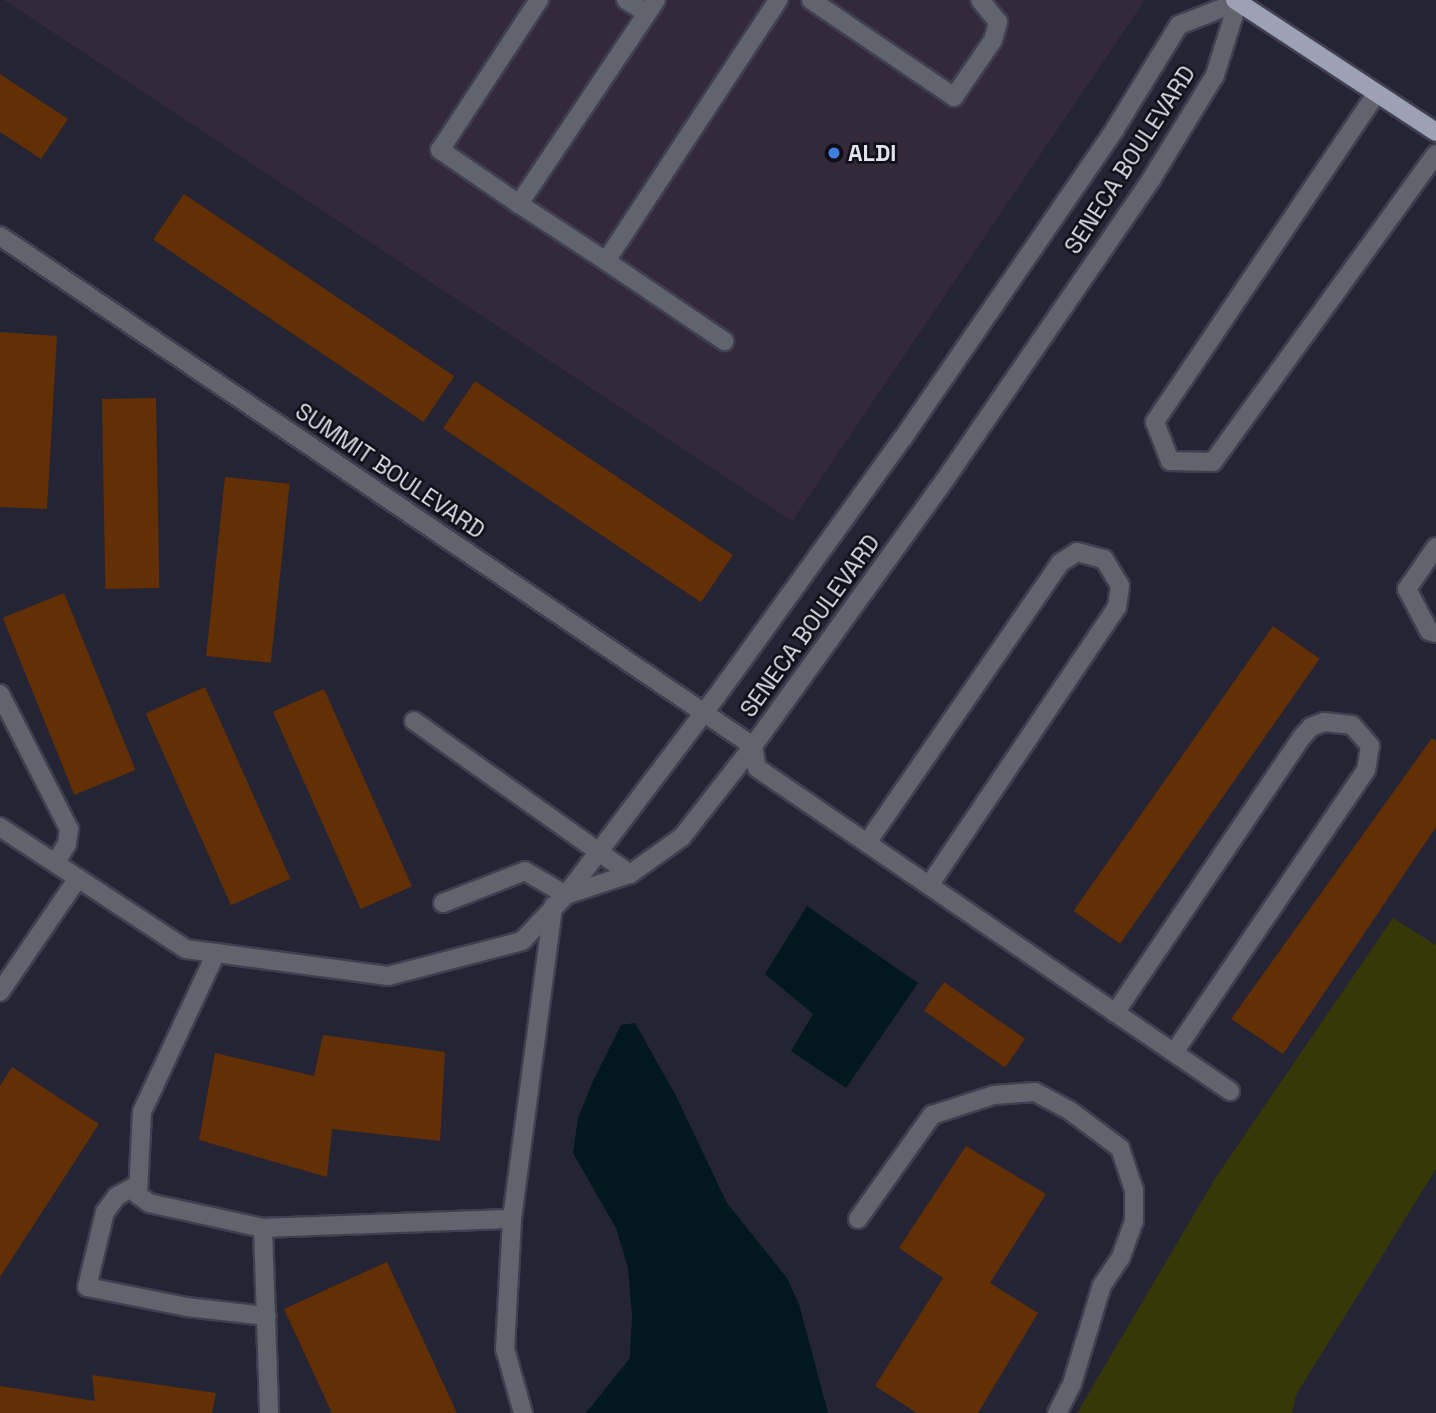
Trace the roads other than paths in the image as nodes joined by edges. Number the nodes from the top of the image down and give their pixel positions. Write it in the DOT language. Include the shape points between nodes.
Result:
graph roads {
  1 [pos="539,0"];
  2 [pos="626,0"];
  3 [pos="778,0"];
  4 [pos="811,0"];
  5 [pos="980,0"];
  6 [pos="1236,1"];
  7 [pos="651,7"];
  8 [pos="1376,94"];
  9 [pos="1436,132"];
  10 [pos="1436,154"];
  11 [pos="519,204"];
  12 [pos="0,236"];
  13 [pos="606,261"];
  14 [pos="724,341"];
  15 [pos="1436,547"];
  16 [pos="1436,633"];
  17 [pos="0,694"];
  18 [pos="704,713"];
  19 [pos="414,721"];
  20 [pos="753,746"];
  21 [pos="0,827"];
  22 [pos="867,843"];
  23 [pos="599,852"];
  24 [pos="55,863"];
  25 [pos="630,874"];
  26 [pos="78,878"];
  27 [pos="929,886"];
  28 [pos="560,900"];
  29 [pos="443,903"];
  30 [pos="216,953"];
  31 [pos="0,992"];
  32 [pos="1115,1013"];
  33 [pos="1174,1052"];
  34 [pos="1230,1091"];
  35 [pos="137,1185"];
  36 [pos="512,1219"];
  37 [pos="858,1219"];
  38 [pos="263,1228"];
  39 [pos="266,1316"];
  40 [pos="269,1413"];
  41 [pos="523,1413"];
  42 [pos="1057,1413"];
  1 -- 11 [label="street" via="440,150"];
  2 -- 7 [label="street"];
  3 -- 13 [label="street"];
  4 -- 5 [label="street" via="954,97 993,40 998,22"];
  6 -- 8 [label="main road"];
  6 -- 18 [label="street, SENECA BOULEVARD" via="1179,25 1115,129 903,438"];
  6 -- 20 [label="street, SENECA BOULEVARD" via="1215,75 1152,178 940,487"];
  7 -- 11 [label="street"];
  8 -- 9 [label="main road"];
  8 -- 10 [label="street" via="1155,422 1170,461 1213,462"];
  11 -- 13 [label="street"];
  12 -- 18 [label="street, SUMMIT BOULEVARD"];
  13 -- 14 [label="street"];
  15 -- 16 [label="street" via="1407,589 1429,631"];
  17 -- 24 [label="street" via="69,829 67,844"];
  18 -- 20 [label="street, SUMMIT BOULEVARD"];
  18 -- 23 [label="street, SENECA BOULEVARD"];
  19 -- 23 [label="street"];
  20 -- 22 [label="street" via="757,768"];
  20 -- 25 [label="street, SENECA BOULEVARD" via="682,837"];
  21 -- 24 [label="street, SENECA BOULEVARD"];
  22 -- 27 [label="street"];
  22 -- 27 [label="street" via="1065,557 1088,552 1104,559 1120,586 1116,607"];
  23 -- 25 [label="street"];
  23 -- 28 [label="street, SENECA BOULEVARD"];
  24 -- 26 [label="street, SENECA BOULEVARD"];
  25 -- 28 [label="street, SENECA BOULEVARD"];
  26 -- 30 [label="street, SENECA BOULEVARD" via="186,949"];
  26 -- 31 [label="street"];
  27 -- 32 [label="street"];
  28 -- 29 [label="street" via="526,871"];
  28 -- 30 [label="street, SENECA BOULEVARD" via="522,941 388,976"];
  28 -- 36 [label="street"];
  30 -- 35 [label="street" via="142,1112"];
  32 -- 33 [label="street"];
  32 -- 33 [label="street" via="1302,737 1324,722 1352,725 1370,746 1366,770"];
  33 -- 34 [label="street"];
  35 -- 38 [label="street" via="138,1195 149,1203"];
  35 -- 39 [label="street" via="117,1196 105,1212 87,1287 187,1307"];
  36 -- 38 [label="street"];
  36 -- 41 [label="street" via="505,1349"];
  37 -- 42 [label="street" via="932,1115 993,1095 1035,1092 1069,1110 1120,1148 1134,1190 1135,1221 1121,1257 1102,1285 1072,1384"];
  38 -- 39 [label="street"];
  39 -- 40 [label="street"];
}
